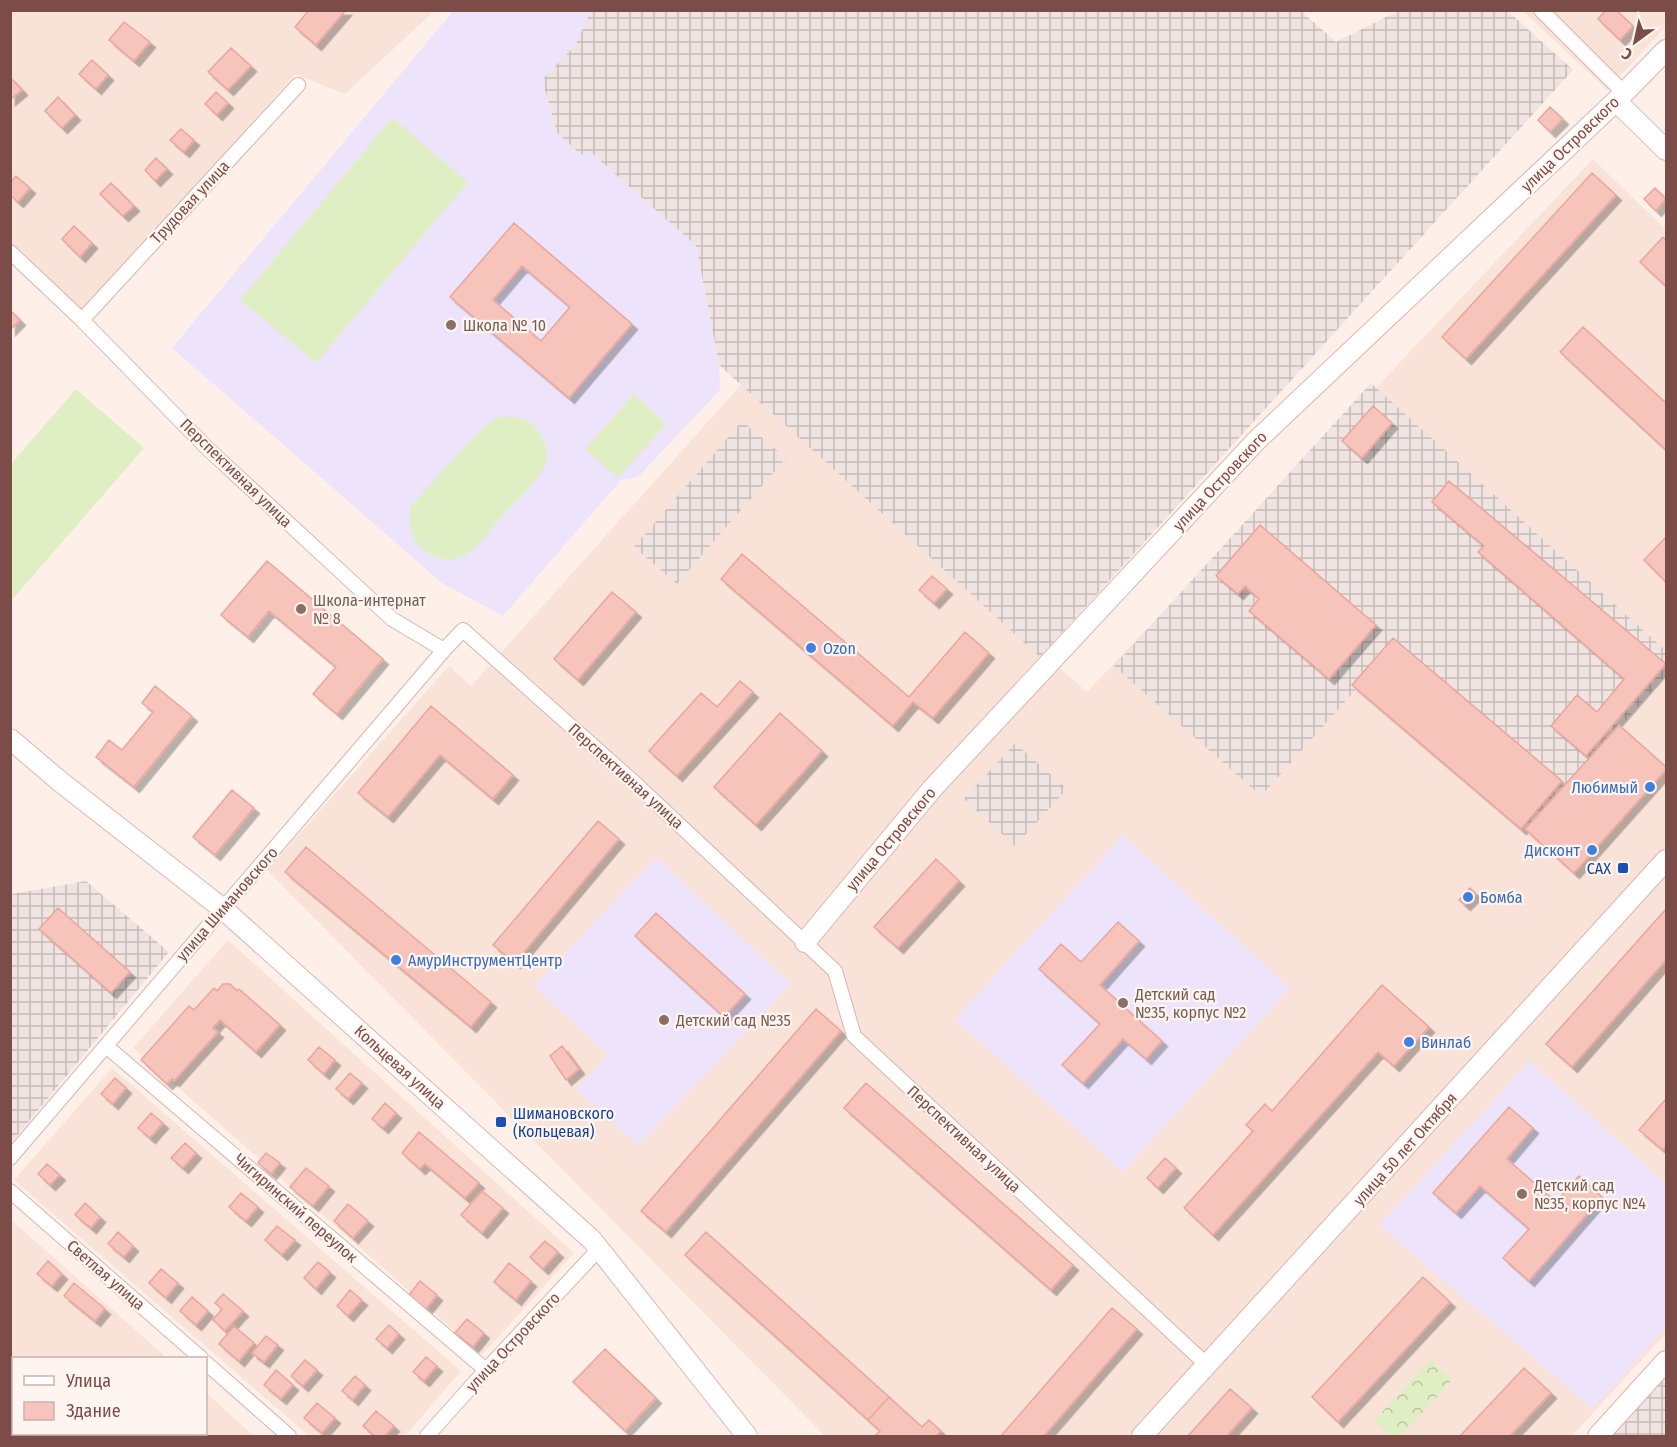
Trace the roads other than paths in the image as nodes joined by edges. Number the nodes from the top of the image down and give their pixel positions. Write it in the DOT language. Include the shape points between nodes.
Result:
graph roads {
  1 [pos="1541,10"];
  2 [pos="1666,50"];
  3 [pos="298,85"];
  4 [pos="1620,97"];
  5 [pos="1666,150"];
  6 [pos="10,252"];
  7 [pos="82,320"];
  8 [pos="444,650"];
  9 [pos="10,739"];
  10 [pos="1666,860"];
  11 [pos="223,909"];
  12 [pos="805,942"];
  13 [pos="106,1046"];
  14 [pos="10,1158"];
  15 [pos="10,1191"];
  16 [pos="599,1249"];
  17 [pos="199,1357"];
  18 [pos="1666,1361"];
  19 [pos="207,1364"];
  20 [pos="1208,1365"];
  21 [pos="486,1370"];
  22 [pos="289,1437"];
  23 [pos="427,1437"];
  24 [pos="747,1437"];
  25 [pos="1142,1437"];
  26 [pos="1598,1437"];
  1 -- 4 [label="street"];
  2 -- 4 [label="street, улица Островского"];
  3 -- 7 [label="street, Трудовая улица"];
  4 -- 5 [label="street"];
  4 -- 12 [label="street, улица Островского" via="1256,441 932,789"];
  6 -- 7 [label="street, Перспективная улица"];
  7 -- 8 [label="street, Перспективная улица" via="207,447 392,619"];
  8 -- 11 [label="street, улица Шимановского"];
  8 -- 12 [label="street, Перспективная улица" via="463,630"];
  9 -- 11 [label="street, Кольцевая улица"];
  10 -- 20 [label="street, улица 50 лет Октября"];
  11 -- 13 [label="street, улица Шимановского"];
  11 -- 16 [label="street, Кольцевая улица"];
  12 -- 20 [label="street, Перспективная улица" via="835,971 854,1036"];
  13 -- 14 [label="street, улица Шимановского"];
  13 -- 21 [label="street, Чигиринский переулок"];
  15 -- 17 [label="street, Светлая улица"];
  16 -- 21 [label="street, улица Островского"];
  16 -- 24 [label="street, Кольцевая улица"];
  18 -- 26 [label="street"];
  19 -- 22 [label="street"];
  20 -- 25 [label="street, улица 50 лет Октября"];
  21 -- 23 [label="street, улица Островского"];
}
